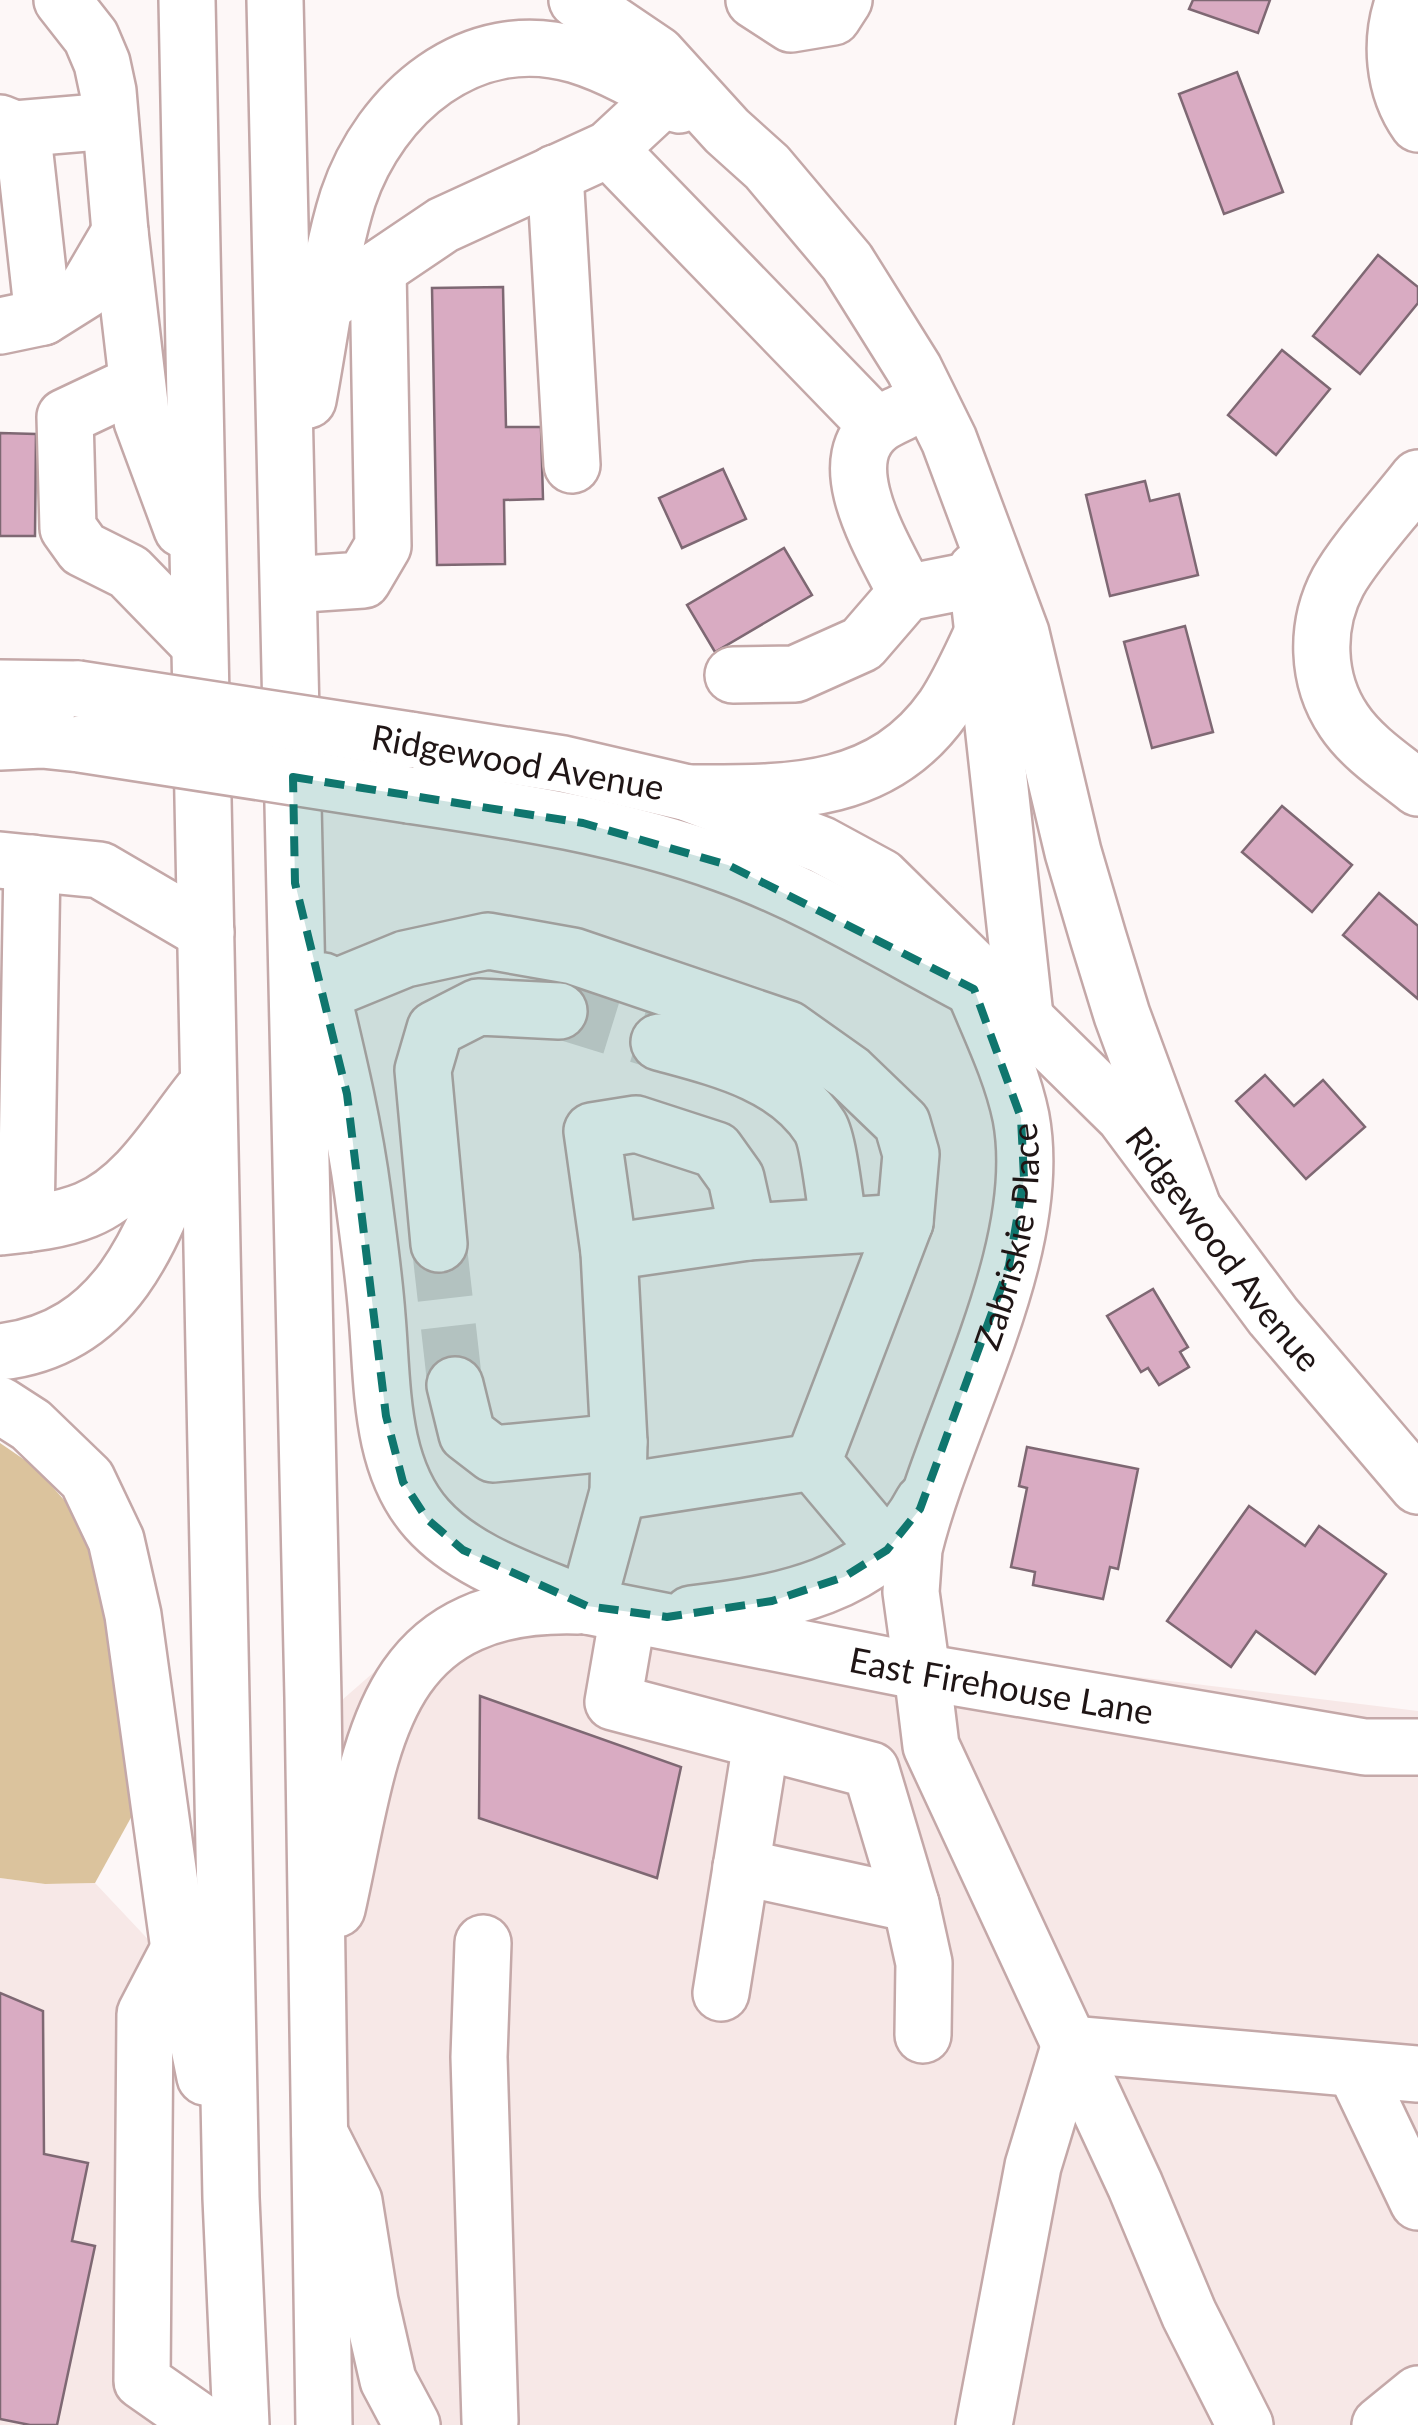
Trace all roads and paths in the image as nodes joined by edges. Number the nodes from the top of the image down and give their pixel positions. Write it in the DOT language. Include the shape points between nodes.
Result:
graph roads {
  1 [pos="62,0"];
  2 [pos="187,0"];
  3 [pos="276,0"];
  4 [pos="577,0"];
  5 [pos="754,0"];
  6 [pos="844,0"];
  7 [pos="1404,0"];
  8 [pos="665,97"];
  9 [pos="110,120"];
  10 [pos="1418,124"];
  11 [pos="8,126"];
  12 [pos="727,131"];
  13 [pos="609,149"];
  14 [pos="556,173"];
  15 [pos="120,232"];
  16 [pos="378,269"];
  17 [pos="326,304"];
  18 [pos="22,321"];
  19 [pos="137,384"];
  20 [pos="928,399"];
  21 [pos="877,426"];
  22 [pos="572,465"];
  23 [pos="1418,478"];
  24 [pos="975,508"];
  25 [pos="288,512"];
  26 [pos="198,570"];
  27 [pos="289,586"];
  28 [pos="906,593"];
  29 [pos="980,606"];
  30 [pos="199,644"];
  31 [pos="733,675"];
  32 [pos="0,688"];
  33 [pos="78,689"];
  34 [pos="0,697"];
  35 [pos="0,742"];
  36 [pos="1418,788"];
  37 [pos="688,792"];
  38 [pos="16,862"];
  39 [pos="295,883"];
  40 [pos="206,932"];
  41 [pos="974,989"];
  42 [pos="322,993"];
  43 [pos="558,1010"];
  44 [pos="1024,1016"];
  45 [pos="659,1042"];
  46 [pos="210,1082"];
  47 [pos="1192,1205"];
  48 [pos="906,1222"];
  49 [pos="13,1226"];
  50 [pos="839,1226"];
  51 [pos="748,1232"];
  52 [pos="439,1244"];
  53 [pos="609,1252"];
  54 [pos="0,1352"];
  55 [pos="456,1385"];
  56 [pos="0,1405"];
  57 [pos="813,1462"];
  58 [pos="618,1467"];
  59 [pos="934,1482"];
  60 [pos="1418,1486"];
  61 [pos="886,1550"];
  62 [pos="620,1613"];
  63 [pos="922,1672"];
  64 [pos="761,1743"];
  65 [pos="1365,1746"];
  66 [pos="1418,1748"];
  67 [pos="1418,1763"];
  68 [pos="741,1866"];
  69 [pos="912,1904"];
  70 [pos="482,1943"];
  71 [pos="179,1949"];
  72 [pos="721,1993"];
  73 [pos="317,1994"];
  74 [pos="923,2035"];
  75 [pos="1070,2044"];
  76 [pos="1416,2059"];
  77 [pos="1354,2070"];
  78 [pos="320,2134"];
  79 [pos="230,2198"];
  80 [pos="1418,2202"];
  81 [pos="1418,2394"];
  82 [pos="140,2403"];
  83 [pos="490,2420"];
  84 [pos="206,2425"];
  85 [pos="241,2425"];
  86 [pos="324,2425"];
  87 [pos="412,2425"];
  88 [pos="984,2425"];
  89 [pos="1245,2425"];
  90 [pos="1380,2425"];
  1 -- 9 [label="main road" via="102,63"];
  2 -- 26 [label="main road"];
  3 -- 25 [label="main road"];
  4 -- 12 [label="main road" via="657,54"];
  5 -- 6 [label="main road" via="791,24 833,17"];
  7 -- 10 [label="main road" via="1395,40 1397,75"];
  8 -- 12 [label="main road"];
  8 -- 13 [label="main road"];
  8 -- 17 [label="main road" via="601,64 544,49 484,55 454,66 423,86 378,135 348,199"];
  9 -- 11 [label="main road"];
  9 -- 15 [label="main road"];
  11 -- 18 [label="main road" via="26,154"];
  12 -- 20 [label="main road" via="768,167 847,262"];
  13 -- 14 [label="main road"];
  13 -- 21 [label="main road"];
  14 -- 16 [label="main road" via="444,225"];
  14 -- 22 [label="main road"];
  15 -- 18 [label="main road" via="86,290"];
  15 -- 19 [label="main road"];
  16 -- 17 [label="main road"];
  16 -- 27 [label="main road" via="383,546 363,580"];
  17 -- 25 [label="main road"];
  19 -- 26 [label="main road" via="142,421"];
  19 -- 30 [label="main road" via="65,417 68,528 84,549 129,572"];
  20 -- 21 [label="main road"];
  20 -- 24 [label="main road"];
  21 -- 28 [label="main road" via="862,446 857,470 866,512"];
  23 -- 36 [label="main road" via="1338,580 1324,617 1321,652 1327,688 1344,721"];
  24 -- 29 [label="main road"];
  24 -- 47 [label="main road" via="1021,634 1073,852 1122,1014"];
  25 -- 27 [label="main road"];
  26 -- 30 [label="main road"];
  27 -- 39 [label="main road"];
  28 -- 29 [label="main road"];
  28 -- 31 [label="main road" via="862,644 795,674"];
  29 -- 37 [label="main road" via="944,706 899,753 872,770 814,788"];
  29 -- 44 [label="main road"];
  30 -- 40 [label="main road"];
  32 -- 33 [label="main road"];
  33 -- 34 [label="main road, Ridgewood Avenue"];
  33 -- 37 [label="main road, Ridgewood Avenue, bridge" via="578,766"];
  35 -- 41 [label="main road, Ridgewood Avenue, bridge" via="80,744 583,823 654,840 795,894"];
  37 -- 44 [label="main road, Ridgewood Avenue" via="822,845 881,877"];
  38 -- 40 [label="main road" via="100,870"];
  38 -- 49 [label="main road"];
  39 -- 42 [label="main road"];
  39 -- 73 [label="main road"];
  40 -- 46 [label="main road"];
  41 -- 44 [label="main road, Ridgewood Avenue"];
  41 -- 59 [label="main road, Zabriskie Place" via="1021,1118 1024,1178 1008,1266"];
  42 -- 48 [label="main road" via="404,959 488,940 573,956 788,1029 850,1073 902,1122 912,1154"];
  42 -- 62 [label="main road" via="355,1144 386,1416 403,1482 427,1519 464,1550"];
  43 -- 52 [label="main road" via="478,1008 435,1030 422,1070"];
  44 -- 47 [label="main road, Ridgewood Avenue" via="1124,1116"];
  45 -- 50 [label="main road" via="729,1062 786,1090 822,1130"];
  46 -- 49 [label="main road" via="137,1174 88,1210"];
  46 -- 54 [label="main road" via="152,1228 116,1292 68,1333"];
  46 -- 79 [label="main road"];
  47 -- 60 [label="main road, Ridgewood Avenue" via="1272,1316"];
  48 -- 50 [label="main road"];
  48 -- 57 [label="main road"];
  50 -- 51 [label="main road"];
  51 -- 53 [label="main road"];
  51 -- 53 [label="main road" via="736,1178 716,1150 636,1124 592,1132"];
  53 -- 58 [label="main road"];
  55 -- 58 [label="main road" via="468,1434 493,1454"];
  56 -- 71 [label="main road" via="87,1479 116,1540 133,1615"];
  57 -- 58 [label="main road"];
  57 -- 61 [label="main road"];
  58 -- 62 [label="main road"];
  59 -- 61 [label="main road"];
  59 -- 63 [label="main road" via="912,1572"];
  61 -- 62 [label="main road" via="844,1577 796,1595 715,1611"];
  62 -- 63 [label="main road, East Firehouse Lane"];
  62 -- 64 [label="main road" via="613,1702"];
  62 -- 73 [label="main road" via="543,1605 479,1620 443,1637 401,1682 370,1761"];
  63 -- 65 [label="main road, East Firehouse Lane"];
  63 -- 75 [label="main road" via="932,1746"];
  64 -- 68 [label="main road"];
  64 -- 69 [label="main road" via="871,1770"];
  65 -- 66 [label="main road, East Firehouse Lane"];
  65 -- 67 [label="main road"];
  68 -- 69 [label="main road"];
  68 -- 72 [label="main road"];
  69 -- 74 [label="main road" via="924,1962"];
  70 -- 83 [label="main road"];
  71 -- 79 [label="main road"];
  71 -- 82 [label="main road" via="144,2014"];
  73 -- 78 [label="main road"];
  75 -- 77 [label="main road"];
  75 -- 88 [label="main road" via="1033,2166"];
  75 -- 89 [label="main road"];
  76 -- 77 [label="main road"];
  77 -- 80 [label="main road"];
  78 -- 86 [label="main road"];
  78 -- 87 [label="main road" via="354,2201 388,2380"];
  79 -- 85 [label="main road"];
  81 -- 90 [label="main road"];
  82 -- 84 [label="main road"];
}
